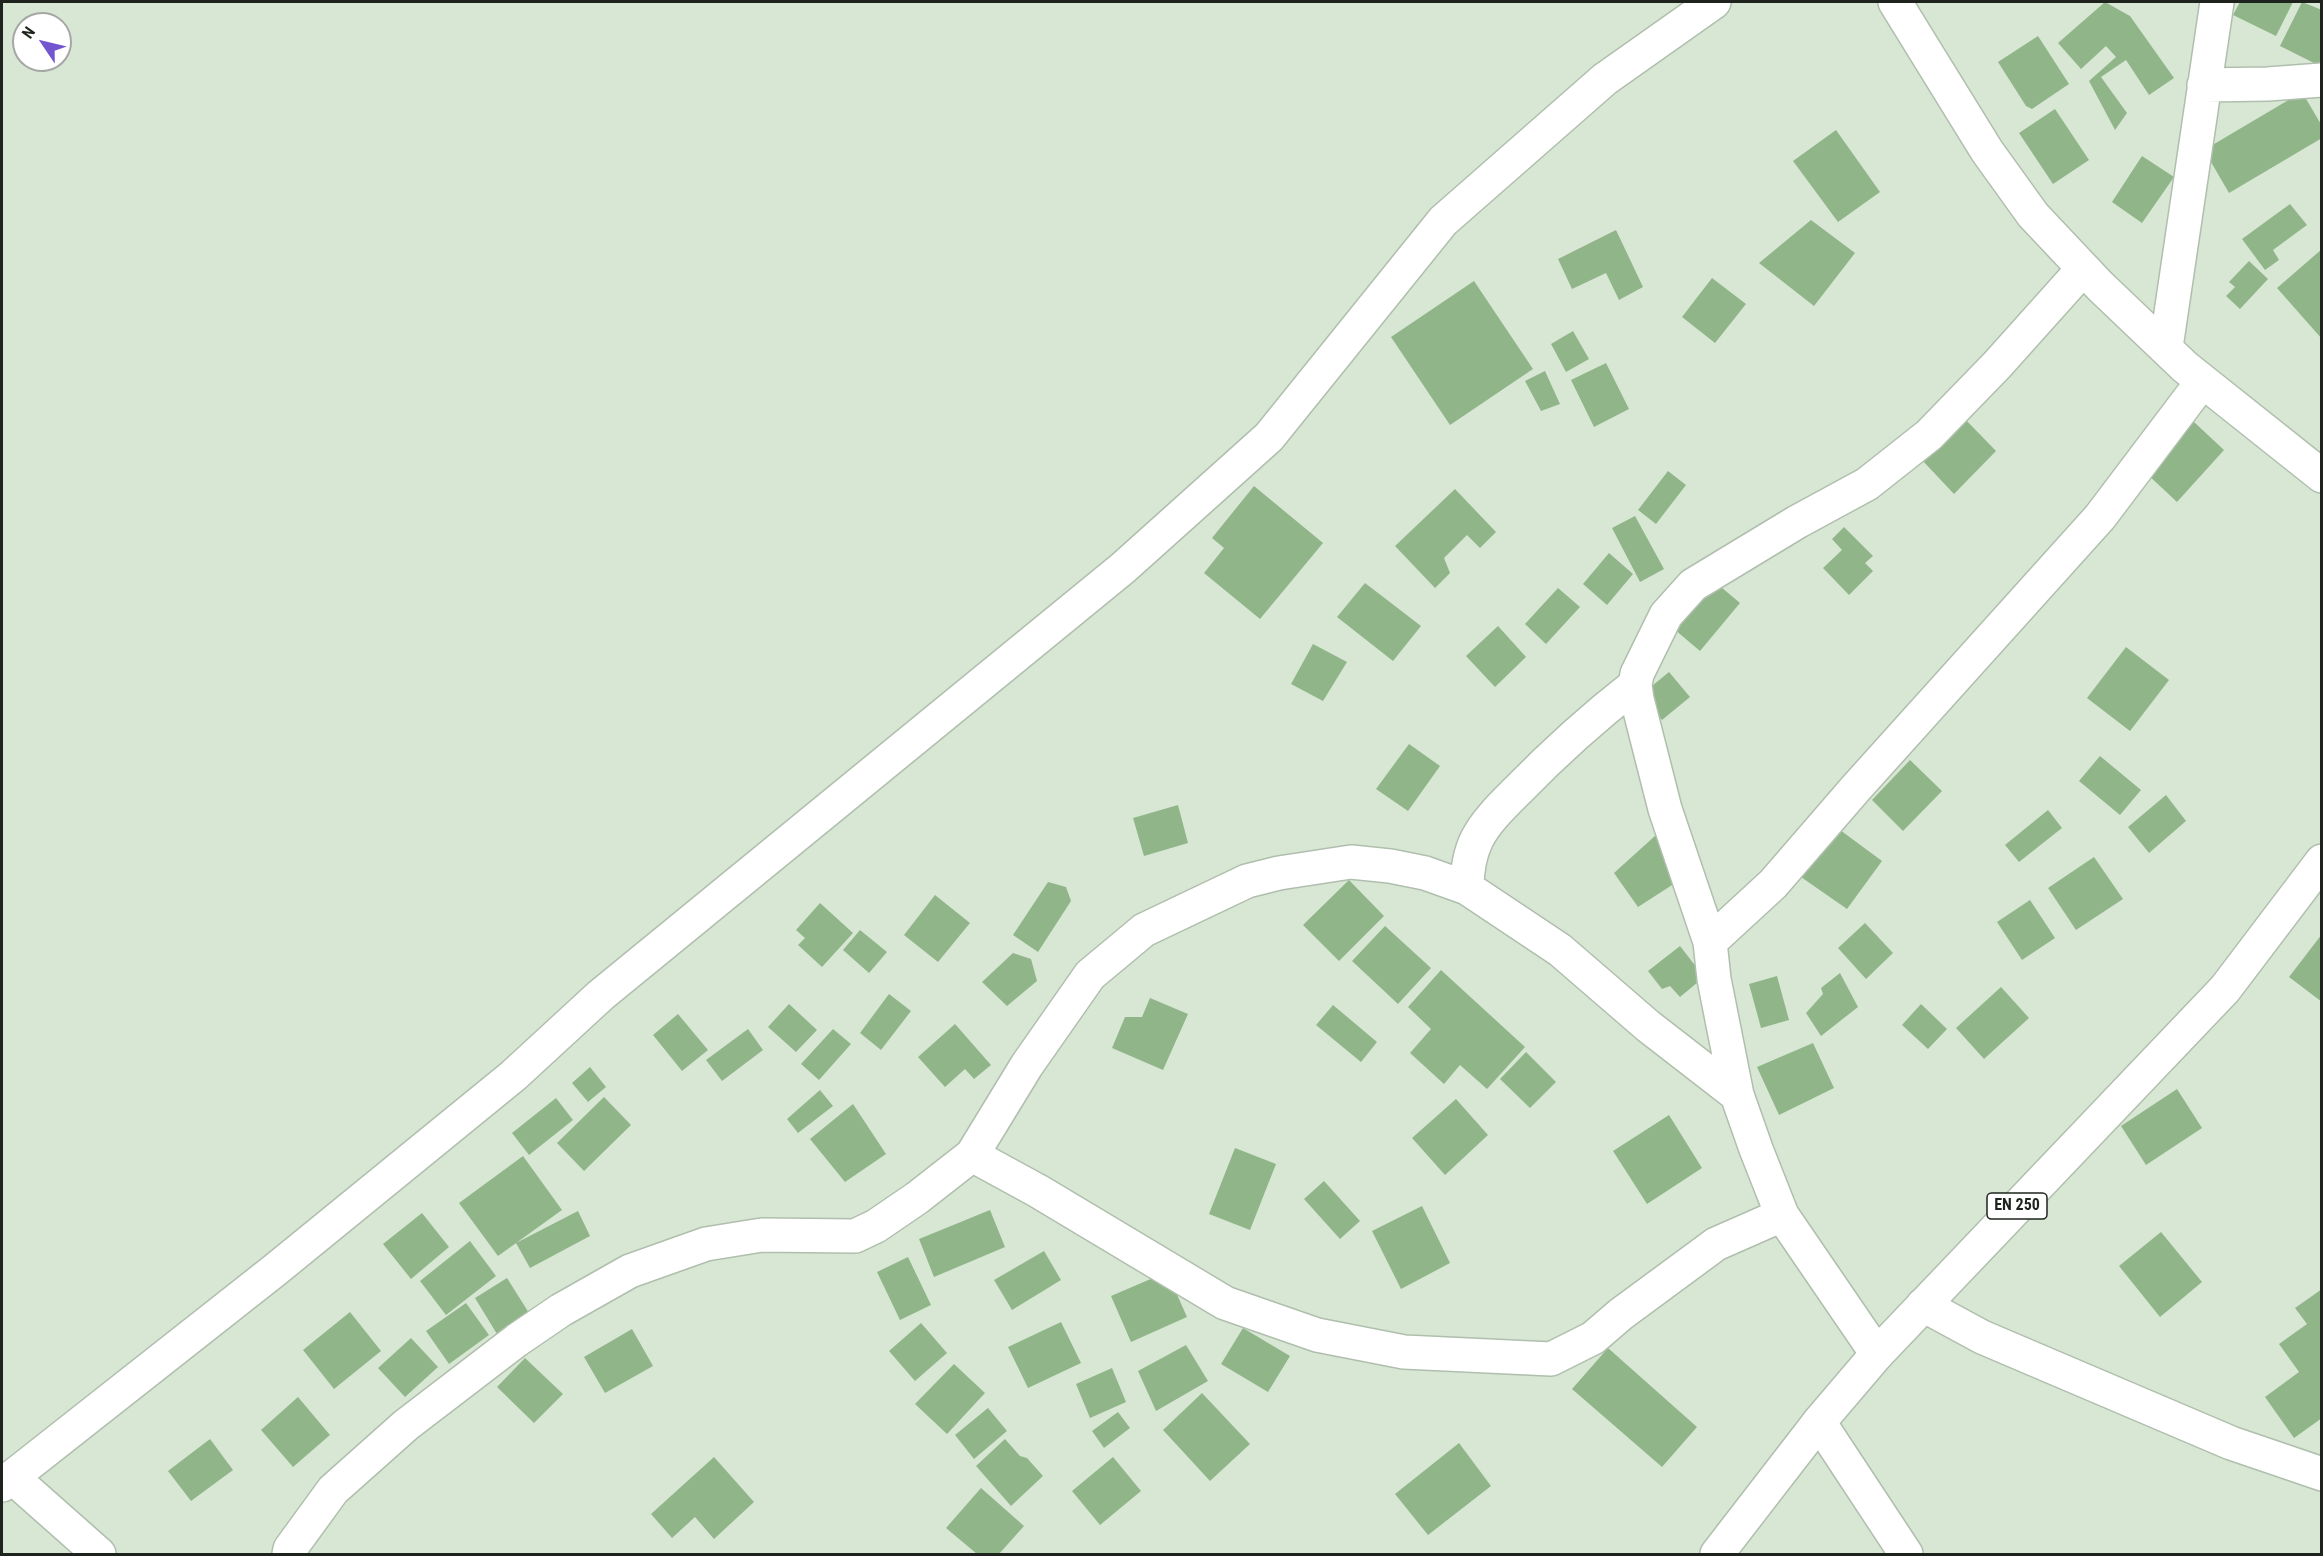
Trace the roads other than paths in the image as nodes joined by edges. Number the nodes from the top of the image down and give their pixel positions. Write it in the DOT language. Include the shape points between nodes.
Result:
graph roads {
  1 [pos="1714,2"];
  2 [pos="1895,2"];
  3 [pos="2217,2"];
  4 [pos="2322,80"];
  5 [pos="2204,85"];
  6 [pos="2083,269"];
  7 [pos="2166,347"];
  8 [pos="2202,382"];
  9 [pos="2322,476"];
  10 [pos="1635,685"];
  11 [pos="2322,861"];
  12 [pos="1467,888"];
  13 [pos="1710,942"];
  14 [pos="1737,1095"];
  15 [pos="972,1155"];
  16 [pos="1782,1215"];
  17 [pos="1923,1305"];
  18 [pos="1877,1354"];
  19 [pos="1820,1422"];
  20 [pos="2322,1474"];
  21 [pos="7,1481"];
  22 [pos="99,1554"];
  23 [pos="289,1554"];
  24 [pos="1717,1554"];
  25 [pos="1906,1554"];
  1 -- 21 [label="street" via="1605,79 1443,221 1269,437 1123,568 601,995 504,1083"];
  2 -- 6 [label="street" via="1987,152 2033,215"];
  3 -- 5 [label="street"];
  4 -- 5 [label="street"];
  5 -- 7 [label="street"];
  6 -- 7 [label="street"];
  6 -- 10 [label="street" via="1929,435 1867,484 1694,585 1666,615"];
  7 -- 8 [label="street"];
  8 -- 9 [label="street"];
  8 -- 13 [label="street" via="2100,517 1773,884"];
  10 -- 12 [label="street" via="1546,761 1500,808 1477,838 1467,867"];
  10 -- 13 [label="street" via="1665,808"];
  11 -- 17 [label="street, EN 250" via="2225,989"];
  12 -- 14 [label="street" via="1560,950 1648,1026"];
  12 -- 15 [label="street" via="1425,873 1351,862 1247,881 1144,930 1090,975 1027,1065"];
  13 -- 14 [label="street"];
  14 -- 16 [label="street"];
  15 -- 16 [label="street" via="1226,1303 1317,1335 1404,1352 1551,1359 1593,1338 1716,1244"];
  15 -- 23 [label="street" via="917,1198 855,1236 762,1235 706,1244 630,1271 561,1310 398,1432 333,1490"];
  16 -- 18 [label="street"];
  17 -- 18 [label="street, EN 250"];
  17 -- 20 [label="street" via="1982,1336 2232,1443"];
  18 -- 19 [label="street, EN 250"];
  19 -- 24 [label="street, EN 250"];
  19 -- 25 [label="street"];
  21 -- 22 [label="street"];
}
